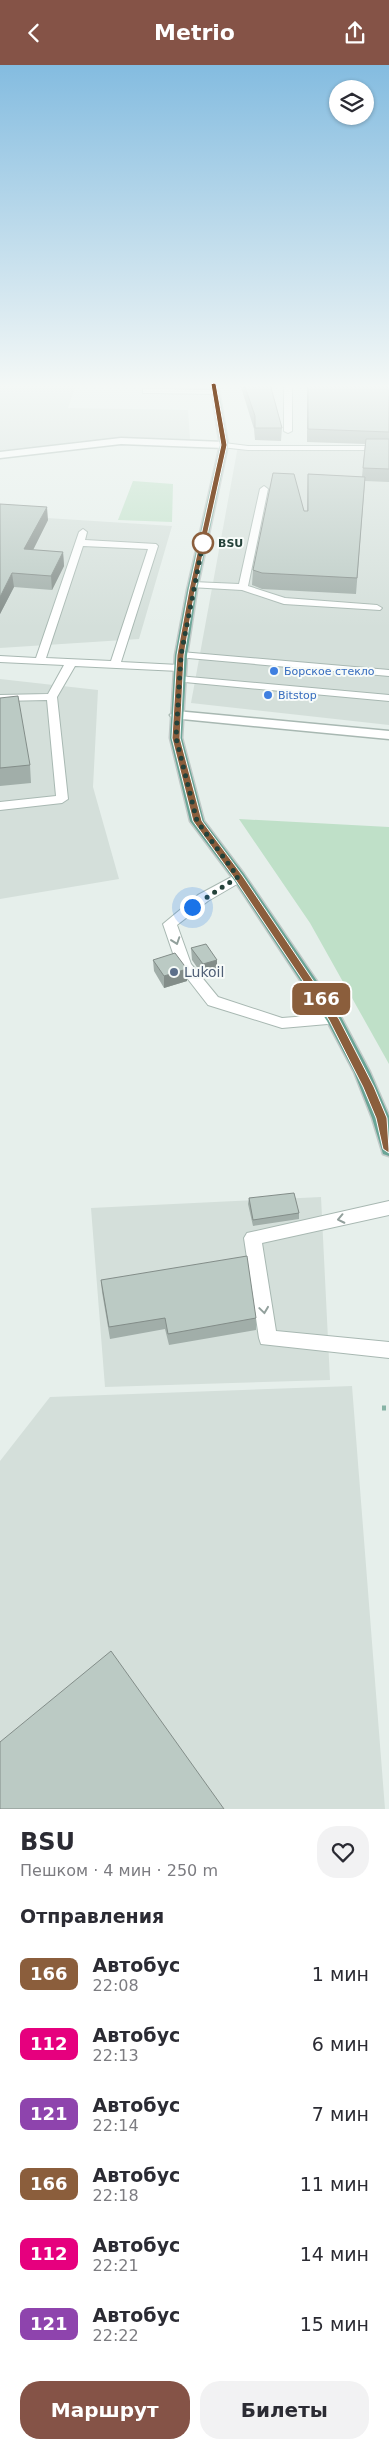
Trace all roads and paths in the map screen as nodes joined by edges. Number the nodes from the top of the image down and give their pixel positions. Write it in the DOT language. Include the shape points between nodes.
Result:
graph roads {
  1 [pos="219,465"];
  2 [pos="264,489"];
  3 [pos="83,532"];
  4 [pos="80,543"];
  5 [pos="193,585"];
  6 [pos="244,587"];
  7 [pos="377,608"];
  8 [pos="181,655"];
  9 [pos="0,659"];
  10 [pos="40,661"];
  11 [pos="70,663"];
  12 [pos="115,665"];
  13 [pos="179,673"];
  14 [pos="389,673"];
  15 [pos="52,697"];
  16 [pos="0,698"];
  17 [pos="389,698"];
  18 [pos="176,715"];
  19 [pos="389,735"];
  20 [pos="0,806"];
  21 [pos="238,877"];
  22 [pos="334,1019"];
  23 [pos="389,1149"];
  24 [pos="389,1208"];
  25 [pos="389,1350"];
  26 [pos="382,1408"];
  27 [pos="389,1408"];
  1 -- 5 [label="main road"];
  2 -- 6 [label="lane"];
  3 -- 4 [label="lane"];
  4 -- 10 [label="lane"];
  4 -- 12 [label="lane" via="153,546"];
  5 -- 6 [label="lane"];
  5 -- 8 [label="main road"];
  6 -- 7 [label="lane" via="284,601"];
  8 -- 13 [label="main road"];
  8 -- 14 [label="lane"];
  9 -- 10 [label="lane"];
  10 -- 11 [label="lane"];
  11 -- 12 [label="lane"];
  11 -- 15 [label="lane"];
  12 -- 13 [label="lane"];
  13 -- 17 [label="lane"];
  13 -- 18 [label="main road"];
  15 -- 16 [label="lane"];
  15 -- 20 [label="lane" via="62,799"];
  18 -- 19 [label="street"];
  18 -- 21 [label="main road" via="176,738 197,821"];
  21 -- 22 [label="main road"];
  21 -- 22 [label="lane, one-way" via="203,898 170,924 184,965 213,1001 282,1023"];
  22 -- 23 [label="main road" via="362,1072 381,1118"];
  24 -- 25 [label="lane, one-way" via="253,1238 268,1339"];
  26 -- 27 [label="path"];
}
